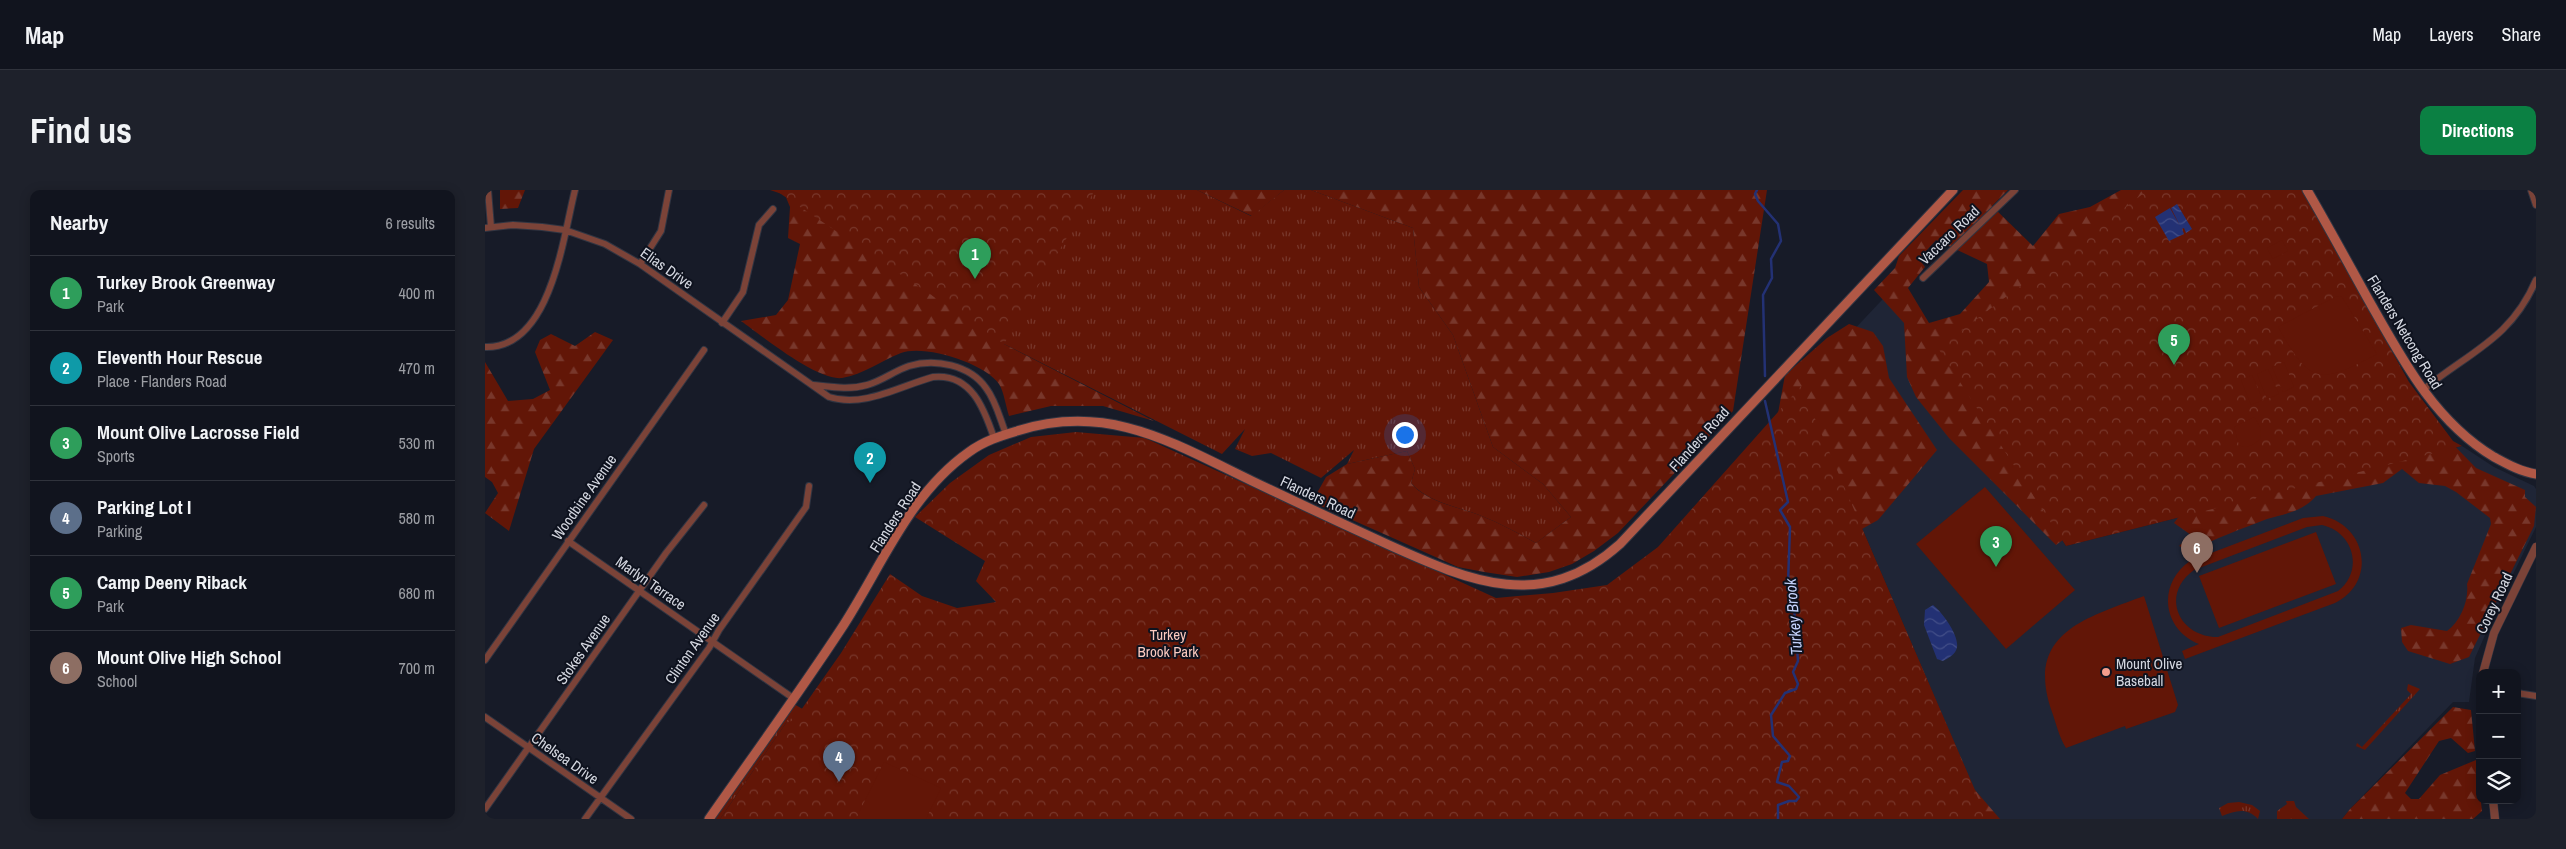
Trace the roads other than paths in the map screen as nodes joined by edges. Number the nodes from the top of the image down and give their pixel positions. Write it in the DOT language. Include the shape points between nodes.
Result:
graph roads {
  1 [pos="488,190"];
  2 [pos="575,190"];
  3 [pos="669,190"];
  4 [pos="1953,190"];
  5 [pos="2015,190"];
  6 [pos="2307,190"];
  7 [pos="2531,190"];
  8 [pos="2536,205"];
  9 [pos="773,209"];
  10 [pos="488,227"];
  11 [pos="565,230"];
  12 [pos="640,264"];
  13 [pos="1923,278"];
  14 [pos="2536,280"];
  15 [pos="722,323"];
  16 [pos="485,347"];
  17 [pos="704,350"];
  18 [pos="813,385"];
  19 [pos="2423,390"];
  20 [pos="1007,434"];
  21 [pos="994,438"];
  22 [pos="2536,474"];
  23 [pos="809,486"];
  24 [pos="704,505"];
  25 [pos="568,541"];
  26 [pos="2536,547"];
  27 [pos="640,591"];
  28 [pos="713,641"];
  29 [pos="485,660"];
  30 [pos="2484,669"];
  31 [pos="2521,694"];
  32 [pos="2536,696"];
  33 [pos="793,698"];
  34 [pos="485,717"];
  35 [pos="529,748"];
  36 [pos="601,798"];
  37 [pos="2493,804"];
  38 [pos="485,809"];
  39 [pos="585,819"];
  40 [pos="631,819"];
  41 [pos="709,819"];
  42 [pos="2495,819"];
  1 -- 10 [label="street"];
  2 -- 11 [label="street"];
  3 -- 12 [label="street" via="661,231"];
  4 -- 20 [label="main road, Flanders Road" via="1626,538 1594,564 1555,580 1505,585 1459,575 1132,427 1104,421 1067,421"];
  5 -- 13 [label="street, Vaccaro Road"];
  6 -- 19 [label="main road, Flanders Netcong Road"];
  7 -- 8 [label="street"];
  9 -- 15 [label="street" via="759,225 743,292"];
  10 -- 11 [label="street, Elias Drive" via="532,226"];
  11 -- 12 [label="street, Elias Drive" via="605,244"];
  11 -- 16 [label="street" via="550,290 535,318 510,342"];
  12 -- 15 [label="street, Elias Drive"];
  14 -- 19 [label="street" via="2521,311 2501,333"];
  15 -- 18 [label="street, Elias Drive"];
  17 -- 25 [label="street, Woodbine Avenue"];
  18 -- 20 [label="street, Elias Drive" via="857,387 912,365 947,364 969,373 984,385"];
  18 -- 21 [label="street, Elias Drive" via="829,397 853,401 933,377 953,379 974,392"];
  19 -- 22 [label="main road, Flanders Netcong Road" via="2449,422 2471,441 2505,463"];
  20 -- 21 [label="main road, Flanders Road"];
  21 -- 33 [label="main road, Flanders Road" via="963,456 923,494 843,627"];
  23 -- 28 [label="street, Clinton Avenue" via="806,507"];
  24 -- 27 [label="street, Stokes Avenue"];
  25 -- 27 [label="street, Marlyn Terrace"];
  25 -- 29 [label="street, Woodbine Avenue"];
  26 -- 30 [label="street, Corey Road" via="2494,633"];
  27 -- 28 [label="street, Marlyn Terrace"];
  27 -- 35 [label="street, Stokes Avenue"];
  28 -- 33 [label="street, Marlyn Terrace"];
  28 -- 36 [label="street, Clinton Avenue"];
  31 -- 32 [label="street"];
  33 -- 41 [label="main road, Flanders Road"];
  34 -- 35 [label="street, Chelsea Drive"];
  35 -- 36 [label="street, Chelsea Drive"];
  35 -- 38 [label="street, Stokes Avenue"];
  36 -- 39 [label="street, Clinton Avenue"];
  36 -- 40 [label="street, Chelsea Drive"];
  37 -- 42 [label="street"];
}
